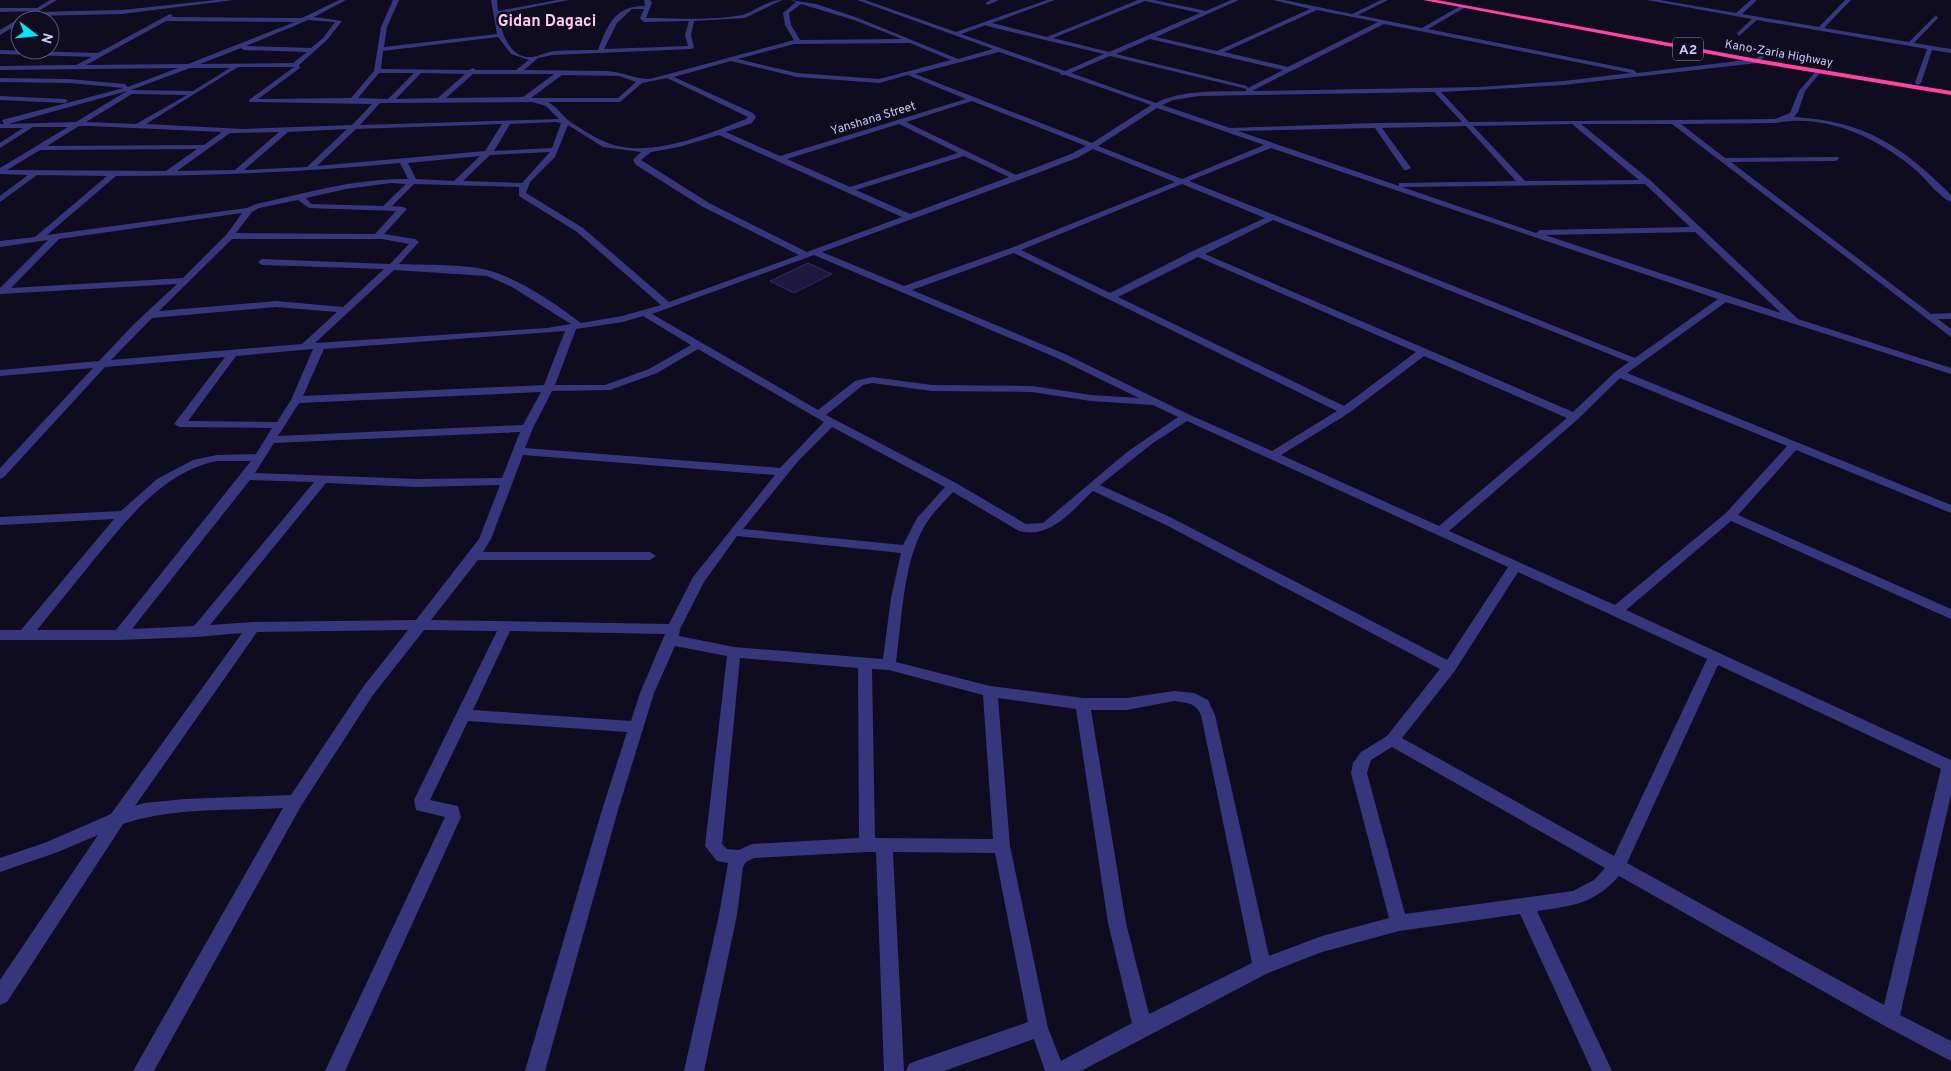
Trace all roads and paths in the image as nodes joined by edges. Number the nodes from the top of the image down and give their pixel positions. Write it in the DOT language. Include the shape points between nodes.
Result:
graph roads {
  1 [pos="54,0"];
  2 [pos="231,0"];
  3 [pos="343,0"];
  4 [pos="396,0"];
  5 [pos="494,0"];
  6 [pos="566,0"];
  7 [pos="647,0"];
  8 [pos="779,0"];
  9 [pos="793,0"];
  10 [pos="860,0"];
  11 [pos="996,0"];
  12 [pos="1052,0"];
  13 [pos="1145,0"];
  14 [pos="1236,0"];
  15 [pos="1276,0"];
  16 [pos="1385,0"];
  17 [pos="1426,0"];
  18 [pos="1451,0"];
  19 [pos="1650,0"];
  20 [pos="1754,0"];
  21 [pos="1846,0"];
  22 [pos="1286,1"];
  23 [pos="1659,1"];
  24 [pos="208,2"];
  25 [pos="800,2"];
  26 [pos="988,3"];
  27 [pos="192,4"];
  28 [pos="1462,7"];
  29 [pos="648,8"];
  30 [pos="1316,8"];
  31 [pos="38,9"];
  32 [pos="0,10"];
  33 [pos="60,13"];
  34 [pos="494,13"];
  35 [pos="1207,13"];
  36 [pos="1737,15"];
  37 [pos="1351,16"];
  38 [pos="1936,17"];
  39 [pos="1756,18"];
  40 [pos="164,19"];
  41 [pos="307,19"];
  42 [pos="692,19"];
  43 [pos="1382,22"];
  44 [pos="987,24"];
  45 [pos="1820,29"];
  46 [pos="1422,30"];
  47 [pos="500,34"];
  48 [pos="956,34"];
  49 [pos="1739,34"];
  50 [pos="1150,37"];
  51 [pos="1048,38"];
  52 [pos="911,41"];
  53 [pos="798,42"];
  54 [pos="1909,45"];
  55 [pos="236,48"];
  56 [pos="1930,48"];
  57 [pos="313,50"];
  58 [pos="382,50"];
  59 [pos="998,50"];
  60 [pos="1951,51"];
  61 [pos="0,52"];
  62 [pos="600,52"];
  63 [pos="1217,52"];
  64 [pos="1111,54"];
  65 [pos="98,55"];
  66 [pos="532,59"];
  67 [pos="730,59"];
  68 [pos="1760,59"];
  69 [pos="958,61"];
  70 [pos="238,65"];
  71 [pos="295,65"];
  72 [pos="189,66"];
  73 [pos="77,67"];
  74 [pos="0,68"];
  75 [pos="420,70"];
  76 [pos="473,70"];
  77 [pos="1291,70"];
  78 [pos="377,71"];
  79 [pos="519,71"];
  80 [pos="561,72"];
  81 [pos="1818,72"];
  82 [pos="910,74"];
  83 [pos="1063,74"];
  84 [pos="1646,74"];
  85 [pos="669,77"];
  86 [pos="0,80"];
  87 [pos="640,81"];
  88 [pos="1918,83"];
  89 [pos="1951,88"];
  90 [pos="1435,89"];
  91 [pos="133,90"];
  92 [pos="1249,90"];
  93 [pos="1951,93"];
  94 [pos="195,94"];
  95 [pos="0,98"];
  96 [pos="525,99"];
  97 [pos="972,99"];
  98 [pos="353,100"];
  99 [pos="440,100"];
  100 [pos="539,100"];
  101 [pos="375,101"];
  102 [pos="390,101"];
  103 [pos="78,102"];
  104 [pos="1156,105"];
  105 [pos="1788,119"];
  106 [pos="564,121"];
  107 [pos="507,122"];
  108 [pos="900,122"];
  109 [pos="1574,122"];
  110 [pos="1674,122"];
  111 [pos="74,124"];
  112 [pos="1465,124"];
  113 [pos="0,125"];
  114 [pos="32,126"];
  115 [pos="136,126"];
  116 [pos="1376,126"];
  117 [pos="354,127"];
  118 [pos="287,129"];
  119 [pos="1225,129"];
  120 [pos="228,130"];
  121 [pos="719,132"];
  122 [pos="1271,145"];
  123 [pos="0,146"];
  124 [pos="204,147"];
  125 [pos="1092,147"];
  126 [pos="37,148"];
  127 [pos="554,150"];
  128 [pos="648,150"];
  129 [pos="489,152"];
  130 [pos="964,153"];
  131 [pos="780,159"];
  132 [pos="1724,160"];
  133 [pos="1835,160"];
  134 [pos="403,161"];
  135 [pos="1407,168"];
  136 [pos="309,169"];
  137 [pos="0,172"];
  138 [pos="237,172"];
  139 [pos="35,173"];
  140 [pos="114,174"];
  141 [pos="166,175"];
  142 [pos="1016,178"];
  143 [pos="413,182"];
  144 [pos="1180,182"];
  145 [pos="1647,182"];
  146 [pos="456,183"];
  147 [pos="1523,184"];
  148 [pos="525,185"];
  149 [pos="1392,186"];
  150 [pos="849,190"];
  151 [pos="300,197"];
  152 [pos="0,200"];
  153 [pos="1951,200"];
  154 [pos="386,208"];
  155 [pos="249,210"];
  156 [pos="910,217"];
  157 [pos="1273,217"];
  158 [pos="1698,230"];
  159 [pos="1532,234"];
  160 [pos="230,236"];
  161 [pos="380,237"];
  162 [pos="55,238"];
  163 [pos="36,240"];
  164 [pos="0,244"];
  165 [pos="1014,250"];
  166 [pos="811,253"];
  167 [pos="1196,253"];
  168 [pos="262,262"];
  169 [pos="392,267"];
  170 [pos="186,281"];
  171 [pos="906,289"];
  172 [pos="1,291"];
  173 [pos="1112,296"];
  174 [pos="1724,299"];
  175 [pos="668,306"];
  176 [pos="345,310"];
  177 [pos="644,313"];
  178 [pos="149,315"];
  179 [pos="1951,316"];
  180 [pos="1928,317"];
  181 [pos="1797,322"];
  182 [pos="576,328"];
  183 [pos="1951,334"];
  184 [pos="698,345"];
  185 [pos="305,346"];
  186 [pos="320,346"];
  187 [pos="234,352"];
  188 [pos="1423,352"];
  189 [pos="1635,360"];
  190 [pos="103,363"];
  191 [pos="1951,371"];
  192 [pos="0,373"];
  193 [pos="1618,374"];
  194 [pos="548,388"];
  195 [pos="296,400"];
  196 [pos="1158,402"];
  197 [pos="1345,411"];
  198 [pos="1186,417"];
  199 [pos="1574,417"];
  200 [pos="825,418"];
  201 [pos="281,425"];
  202 [pos="528,428"];
  203 [pos="271,440"];
  204 [pos="1794,445"];
  205 [pos="519,452"];
  206 [pos="1272,456"];
  207 [pos="260,457"];
  208 [pos="6,463"];
  209 [pos="784,472"];
  210 [pos="0,475"];
  211 [pos="247,476"];
  212 [pos="322,480"];
  213 [pos="506,480"];
  214 [pos="952,486"];
  215 [pos="1092,486"];
  216 [pos="1951,509"];
  217 [pos="124,515"];
  218 [pos="1730,516"];
  219 [pos="0,521"];
  220 [pos="734,532"];
  221 [pos="1441,532"];
  222 [pos="909,550"];
  223 [pos="474,556"];
  224 [pos="650,556"];
  225 [pos="1515,566"];
  226 [pos="1616,611"];
  227 [pos="1951,614"];
  228 [pos="420,625"];
  229 [pos="506,626"];
  230 [pos="253,627"];
  231 [pos="196,632"];
  232 [pos="0,635"];
  233 [pos="120,635"];
  234 [pos="672,635"];
  235 [pos="24,636"];
  236 [pos="734,652"];
  237 [pos="1716,657"];
  238 [pos="864,662"];
  239 [pos="889,665"];
  240 [pos="1449,668"];
  241 [pos="990,691"];
  242 [pos="1082,704"];
  243 [pos="464,715"];
  244 [pos="636,727"];
  245 [pos="1392,740"];
  246 [pos="1951,767"];
  247 [pos="295,801"];
  248 [pos="117,819"];
  249 [pos="876,844"];
  250 [pos="1002,846"];
  251 [pos="740,856"];
  252 [pos="0,865"];
  253 [pos="1617,866"];
  254 [pos="1525,905"];
  255 [pos="1400,924"];
  256 [pos="1262,967"];
  257 [pos="0,996"];
  258 [pos="1890,1019"];
  259 [pos="1143,1027"];
  260 [pos="1039,1028"];
  261 [pos="1951,1051"];
  262 [pos="1075,1068"];
  263 [pos="143,1071"];
  264 [pos="335,1071"];
  265 [pos="535,1071"];
  266 [pos="694,1071"];
  267 [pos="894,1071"];
  268 [pos="916,1071"];
  269 [pos="1055,1071"];
  270 [pos="1602,1071"];
  1 -- 31 [label="street"];
  2 -- 24 [label="street"];
  3 -- 41 [label="street"];
  4 -- 58 [label="street" via="384,28"];
  5 -- 34 [label="street"];
  6 -- 34 [label="street"];
  7 -- 29 [label="street"];
  8 -- 42 [label="street" via="744,16"];
  9 -- 25 [label="street"];
  10 -- 48 [label="street"];
  11 -- 26 [label="street"];
  12 -- 44 [label="street"];
  13 -- 35 [label="street"];
  13 -- 51 [label="street"];
  14 -- 35 [label="street"];
  15 -- 22 [label="street"];
  16 -- 37 [label="street"];
  17 -- 28 [label="highway, Kano-Zaria Highway / A2"];
  18 -- 68 [label="highway, Kano-Zaria Highway / A2"];
  19 -- 23 [label="street"];
  20 -- 36 [label="street"];
  21 -- 45 [label="street"];
  22 -- 30 [label="street"];
  23 -- 36 [label="street"];
  24 -- 27 [label="street"];
  25 -- 52 [label="street" via="849,15"];
  25 -- 53 [label="street" via="786,13 788,25"];
  27 -- 33 [label="street" via="122,12"];
  27 -- 40 [label="street"];
  28 -- 46 [label="street"];
  28 -- 68 [label="highway, Kano-Zaria Highway / A2"];
  29 -- 42 [label="street" via="642,20"];
  29 -- 62 [label="street" via="630,8 623,13 610,30"];
  30 -- 37 [label="street"];
  30 -- 63 [label="street"];
  31 -- 32 [label="street"];
  34 -- 47 [label="street"];
  35 -- 50 [label="street"];
  36 -- 39 [label="street"];
  37 -- 43 [label="street"];
  38 -- 54 [label="street"];
  39 -- 45 [label="street"];
  39 -- 49 [label="street"];
  40 -- 41 [label="street"];
  40 -- 65 [label="street"];
  41 -- 55 [label="street"];
  41 -- 57 [label="street" via="339,21"];
  42 -- 62 [label="street" via="688,35 690,48"];
  43 -- 46 [label="street"];
  43 -- 77 [label="street"];
  44 -- 48 [label="street"];
  44 -- 51 [label="street"];
  45 -- 54 [label="street"];
  46 -- 84 [label="street"];
  47 -- 58 [label="street"];
  47 -- 66 [label="street" via="507,50"];
  48 -- 59 [label="street"];
  50 -- 63 [label="street"];
  50 -- 64 [label="street"];
  51 -- 64 [label="street"];
  52 -- 53 [label="street"];
  52 -- 69 [label="street"];
  53 -- 67 [label="street"];
  54 -- 56 [label="street"];
  55 -- 57 [label="street"];
  55 -- 72 [label="street"];
  56 -- 60 [label="street"];
  56 -- 88 [label="street"];
  57 -- 71 [label="street"];
  58 -- 78 [label="street"];
  59 -- 69 [label="street"];
  59 -- 83 [label="street"];
  61 -- 65 [label="street"];
  62 -- 66 [label="street" via="553,53"];
  63 -- 77 [label="street"];
  64 -- 83 [label="street"];
  64 -- 92 [label="street"];
  65 -- 73 [label="street"];
  66 -- 79 [label="street"];
  67 -- 82 [label="street" via="807,76 879,81"];
  67 -- 85 [label="street"];
  68 -- 81 [label="highway, Kano-Zaria Highway / A2"];
  68 -- 84 [label="street"];
  68 -- 88 [label="highway, Kano-Zaria Highway / A2"];
  69 -- 82 [label="street"];
  70 -- 71 [label="street"];
  70 -- 72 [label="street"];
  70 -- 94 [label="street"];
  71 -- 98 [label="street" via="298,66 250,100"];
  72 -- 73 [label="street"];
  72 -- 91 [label="street"];
  73 -- 74 [label="street"];
  75 -- 76 [label="street"];
  75 -- 78 [label="street"];
  75 -- 102 [label="street"];
  76 -- 79 [label="street"];
  76 -- 99 [label="street"];
  77 -- 92 [label="street"];
  78 -- 98 [label="street"];
  79 -- 80 [label="street"];
  80 -- 87 [label="street" via="616,74"];
  80 -- 96 [label="street"];
  81 -- 93 [label="highway, Kano-Zaria Highway / A2"];
  81 -- 105 [label="street" via="1802,92 1795,114"];
  82 -- 97 [label="street"];
  83 -- 104 [label="street"];
  84 -- 90 [label="street" via="1564,83"];
  85 -- 87 [label="street"];
  85 -- 121 [label="street" via="751,114 749,121"];
  86 -- 91 [label="street" via="69,81"];
  87 -- 100 [label="street" via="620,100"];
  88 -- 89 [label="highway, Kano-Zaria Highway / A2"];
  90 -- 92 [label="street"];
  90 -- 112 [label="street"];
  91 -- 94 [label="street"];
  91 -- 103 [label="street"];
  91 -- 111 [label="street"];
  92 -- 104 [label="street" via="1171,98"];
  94 -- 115 [label="street"];
  95 -- 103 [label="street"];
  96 -- 99 [label="street"];
  96 -- 100 [label="street"];
  97 -- 108 [label="street, Yanshana Street"];
  97 -- 125 [label="street"];
  98 -- 101 [label="street"];
  99 -- 102 [label="street"];
  100 -- 106 [label="street" via="553,106"];
  101 -- 102 [label="street"];
  101 -- 117 [label="street"];
  103 -- 113 [label="street"];
  104 -- 119 [label="street"];
  104 -- 125 [label="street"];
  105 -- 110 [label="street"];
  105 -- 153 [label="street" via="1835,123 1882,143 1920,168"];
  106 -- 107 [label="street"];
  106 -- 127 [label="street"];
  106 -- 128 [label="street" via="607,145"];
  107 -- 117 [label="street"];
  107 -- 129 [label="street"];
  108 -- 130 [label="street"];
  108 -- 131 [label="street, Yanshana Street"];
  109 -- 110 [label="street"];
  109 -- 112 [label="street"];
  109 -- 145 [label="street"];
  110 -- 132 [label="street"];
  111 -- 114 [label="street"];
  111 -- 115 [label="street"];
  111 -- 126 [label="street"];
  112 -- 116 [label="street"];
  112 -- 147 [label="street"];
  113 -- 114 [label="street"];
  114 -- 123 [label="street"];
  115 -- 120 [label="street"];
  116 -- 119 [label="street"];
  116 -- 135 [label="street"];
  117 -- 118 [label="street"];
  117 -- 136 [label="street"];
  118 -- 120 [label="street"];
  118 -- 138 [label="street"];
  119 -- 122 [label="street"];
  120 -- 124 [label="street"];
  121 -- 128 [label="street" via="686,144"];
  121 -- 131 [label="street"];
  122 -- 144 [label="street"];
  122 -- 149 [label="street"];
  124 -- 126 [label="street"];
  124 -- 141 [label="street"];
  125 -- 142 [label="street"];
  125 -- 144 [label="street"];
  126 -- 137 [label="street"];
  127 -- 129 [label="street"];
  127 -- 148 [label="street"];
  128 -- 166 [label="street" via="638,160 639,163 706,205"];
  129 -- 134 [label="street"];
  129 -- 146 [label="street"];
  130 -- 142 [label="street"];
  130 -- 150 [label="street"];
  131 -- 150 [label="street"];
  132 -- 133 [label="street"];
  132 -- 180 [label="street"];
  134 -- 136 [label="street"];
  134 -- 143 [label="street"];
  136 -- 138 [label="street"];
  137 -- 139 [label="street"];
  138 -- 141 [label="street"];
  139 -- 140 [label="street"];
  139 -- 152 [label="street"];
  140 -- 141 [label="street"];
  140 -- 163 [label="street"];
  142 -- 156 [label="street"];
  143 -- 146 [label="street"];
  143 -- 151 [label="street" via="373,183"];
  143 -- 154 [label="street"];
  144 -- 157 [label="street"];
  144 -- 165 [label="street"];
  145 -- 147 [label="street"];
  145 -- 158 [label="street"];
  146 -- 148 [label="street"];
  147 -- 149 [label="street"];
  148 -- 175 [label="street" via="522,194 580,230"];
  149 -- 159 [label="street"];
  150 -- 156 [label="street"];
  151 -- 154 [label="street" via="309,206"];
  151 -- 155 [label="street" via="263,203"];
  154 -- 161 [label="street" via="403,211 381,232"];
  155 -- 160 [label="street"];
  155 -- 162 [label="street"];
  156 -- 166 [label="street"];
  157 -- 167 [label="street"];
  157 -- 189 [label="street"];
  158 -- 159 [label="street"];
  158 -- 181 [label="street"];
  159 -- 174 [label="street"];
  160 -- 161 [label="street"];
  160 -- 170 [label="street"];
  161 -- 169 [label="street" via="415,242"];
  162 -- 163 [label="street"];
  162 -- 172 [label="street"];
  163 -- 164 [label="street"];
  165 -- 171 [label="street"];
  165 -- 173 [label="street"];
  166 -- 171 [label="street"];
  166 -- 175 [label="street"];
  167 -- 173 [label="street"];
  167 -- 188 [label="street"];
  168 -- 169 [label="street"];
  169 -- 176 [label="street"];
  169 -- 182 [label="street" via="451,269 497,276 562,313"];
  170 -- 172 [label="street"];
  170 -- 178 [label="street"];
  171 -- 196 [label="street" via="1062,356"];
  173 -- 197 [label="street"];
  174 -- 181 [label="street"];
  174 -- 189 [label="street"];
  175 -- 177 [label="street"];
  176 -- 178 [label="street" via="276,304"];
  176 -- 185 [label="street"];
  177 -- 182 [label="street"];
  177 -- 184 [label="street"];
  178 -- 190 [label="street"];
  179 -- 180 [label="street"];
  180 -- 183 [label="street"];
  181 -- 191 [label="street"];
  182 -- 186 [label="street"];
  182 -- 194 [label="street"];
  184 -- 194 [label="street" via="619,385"];
  184 -- 200 [label="street"];
  185 -- 186 [label="street"];
  185 -- 187 [label="street"];
  186 -- 195 [label="street"];
  187 -- 190 [label="street"];
  187 -- 201 [label="street" via="180,424"];
  188 -- 197 [label="street"];
  188 -- 199 [label="street"];
  189 -- 193 [label="street"];
  190 -- 192 [label="street"];
  190 -- 208 [label="street"];
  193 -- 199 [label="street"];
  193 -- 204 [label="street"];
  194 -- 195 [label="street"];
  194 -- 202 [label="street"];
  195 -- 201 [label="street"];
  196 -- 198 [label="street"];
  196 -- 200 [label="street" via="1091,398 1032,389 932,388 872,380 859,383"];
  197 -- 206 [label="street"];
  198 -- 206 [label="street"];
  198 -- 215 [label="street" via="1124,458"];
  199 -- 221 [label="street"];
  200 -- 209 [label="street"];
  200 -- 214 [label="street"];
  201 -- 203 [label="street"];
  202 -- 203 [label="street"];
  202 -- 205 [label="street"];
  203 -- 207 [label="street"];
  204 -- 216 [label="street"];
  204 -- 218 [label="street"];
  205 -- 209 [label="street"];
  205 -- 213 [label="street"];
  206 -- 221 [label="street"];
  207 -- 211 [label="street"];
  207 -- 217 [label="street" via="198,462 161,482"];
  208 -- 210 [label="street"];
  209 -- 220 [label="street"];
  211 -- 212 [label="street"];
  211 -- 233 [label="street"];
  212 -- 213 [label="street" via="416,483"];
  212 -- 231 [label="street"];
  213 -- 223 [label="street" via="485,538"];
  214 -- 215 [label="street" via="1023,528 1031,529 1047,526"];
  214 -- 222 [label="street" via="923,519"];
  215 -- 240 [label="street"];
  217 -- 219 [label="street"];
  217 -- 235 [label="street"];
  218 -- 226 [label="street"];
  218 -- 227 [label="street"];
  220 -- 222 [label="street"];
  220 -- 234 [label="street" via="698,580"];
  221 -- 225 [label="street"];
  222 -- 239 [label="street"];
  223 -- 224 [label="street"];
  223 -- 228 [label="street"];
  225 -- 226 [label="street"];
  225 -- 240 [label="street"];
  226 -- 237 [label="street"];
  228 -- 229 [label="street"];
  228 -- 230 [label="street"];
  228 -- 247 [label="street" via="368,691"];
  229 -- 234 [label="street"];
  229 -- 243 [label="street"];
  230 -- 231 [label="street"];
  230 -- 248 [label="street"];
  231 -- 233 [label="street"];
  232 -- 235 [label="street"];
  233 -- 235 [label="street"];
  234 -- 236 [label="street"];
  234 -- 244 [label="street"];
  236 -- 238 [label="street"];
  236 -- 251 [label="street" via="713,846 723,856"];
  237 -- 246 [label="street"];
  237 -- 253 [label="street"];
  238 -- 239 [label="street"];
  238 -- 249 [label="street"];
  239 -- 241 [label="street"];
  240 -- 245 [label="street"];
  241 -- 242 [label="street"];
  241 -- 250 [label="street"];
  242 -- 256 [label="street" via="1126,704 1174,696 1194,698 1203,704"];
  242 -- 259 [label="street" via="1116,914"];
  243 -- 244 [label="street"];
  243 -- 264 [label="street" via="422,800 422,805 427,808 452,811 453,817"];
  244 -- 265 [label="street"];
  245 -- 253 [label="street"];
  245 -- 255 [label="street" via="1366,756 1359,773"];
  246 -- 258 [label="street"];
  247 -- 248 [label="street" via="144,810"];
  247 -- 263 [label="street"];
  248 -- 252 [label="street"];
  248 -- 257 [label="street"];
  249 -- 250 [label="street"];
  249 -- 251 [label="street" via="752,851"];
  249 -- 267 [label="street"];
  250 -- 260 [label="street"];
  251 -- 266 [label="street" via="735,866 728,915"];
  253 -- 254 [label="street" via="1600,885 1575,898"];
  253 -- 258 [label="street"];
  254 -- 255 [label="street"];
  254 -- 270 [label="street"];
  255 -- 256 [label="street" via="1322,944"];
  256 -- 259 [label="street"];
  258 -- 261 [label="street"];
  259 -- 262 [label="street"];
  260 -- 268 [label="street"];
  260 -- 269 [label="street"];
}
